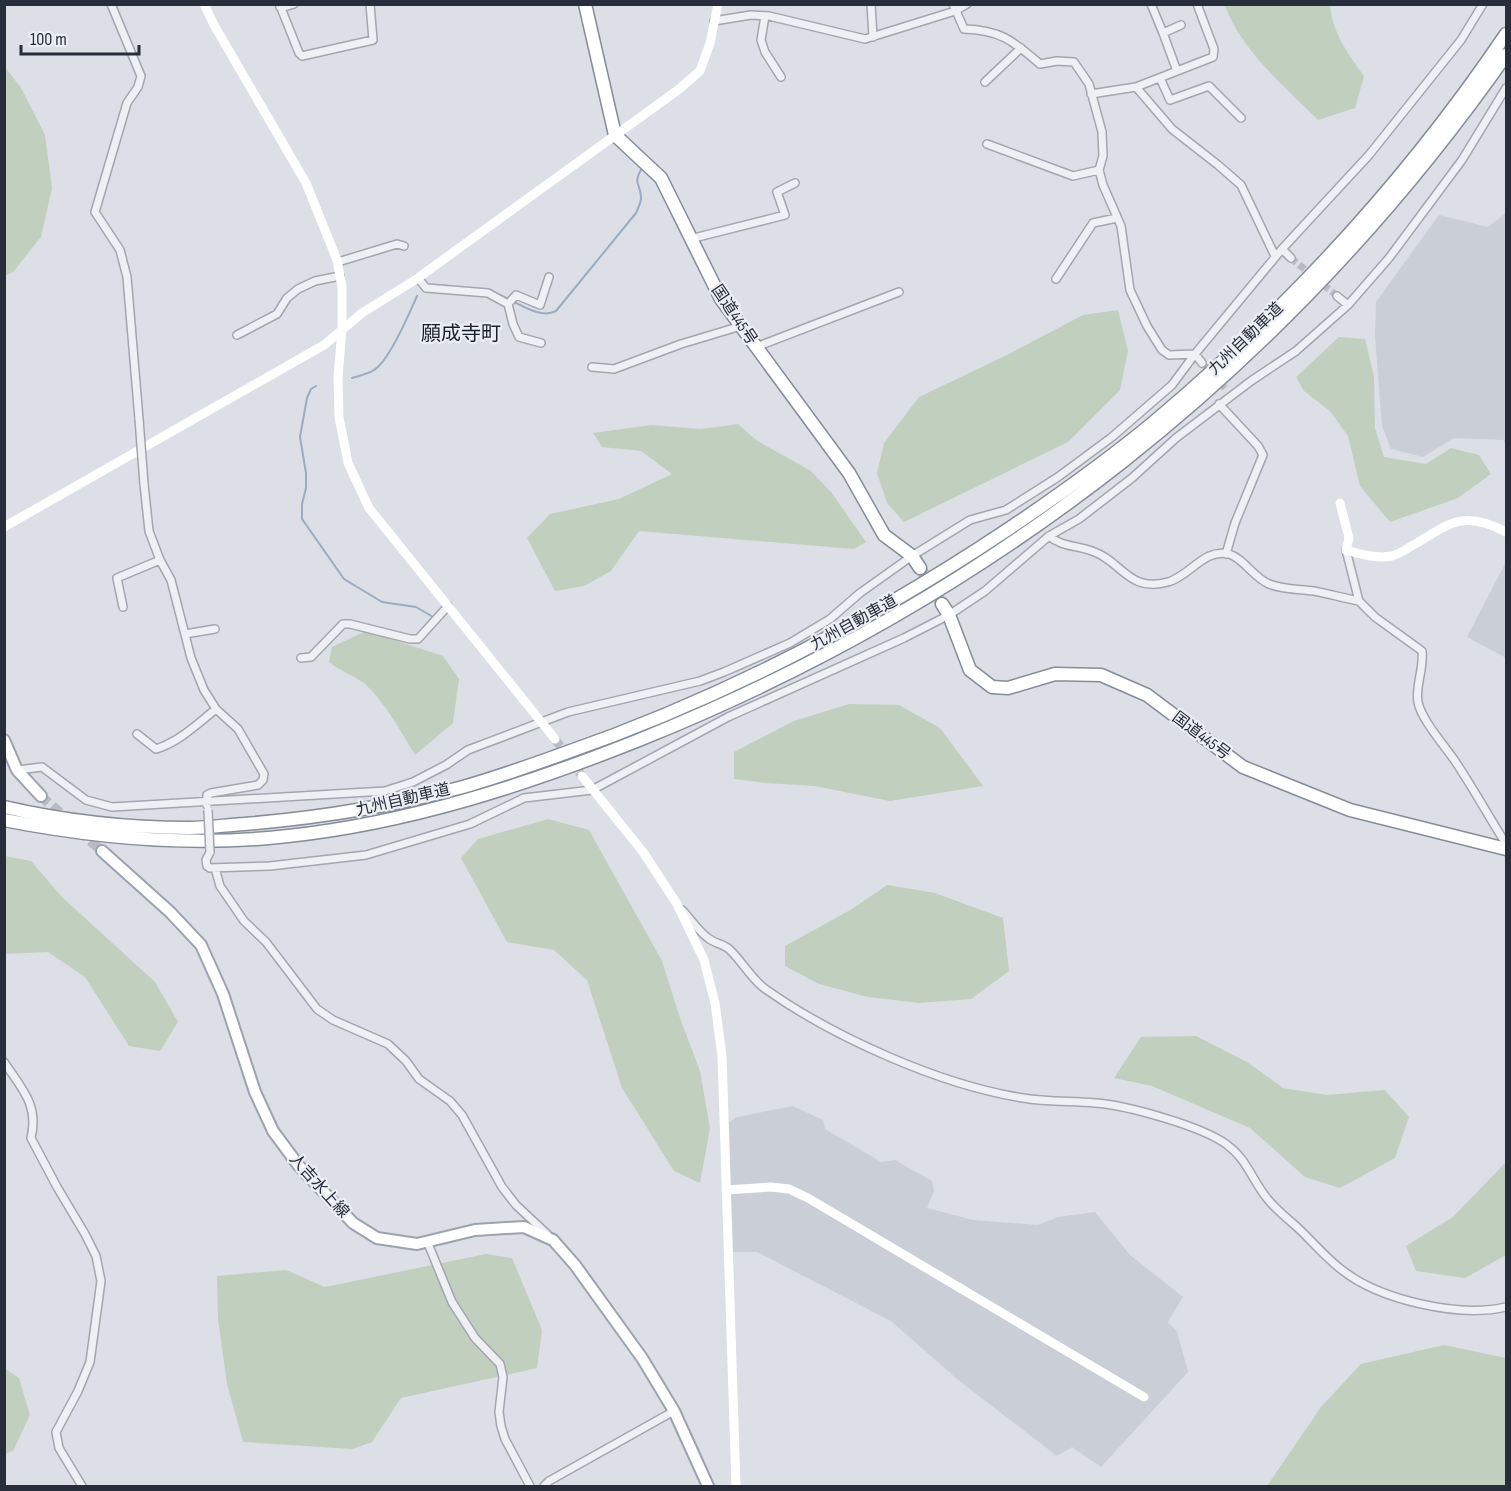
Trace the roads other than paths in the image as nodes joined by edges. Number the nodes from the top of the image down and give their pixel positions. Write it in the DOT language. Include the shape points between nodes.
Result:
graph roads {
  1 [pos="111,4"];
  2 [pos="204,4"];
  3 [pos="294,4"];
  4 [pos="370,4"];
  5 [pos="585,4"];
  6 [pos="718,4"];
  7 [pos="871,4"];
  8 [pos="967,4"];
  9 [pos="1151,4"];
  10 [pos="1197,4"];
  11 [pos="1483,4"];
  12 [pos="280,6"];
  13 [pos="954,8"];
  14 [pos="765,16"];
  15 [pos="714,21"];
  16 [pos="1181,25"];
  17 [pos="1162,33"];
  18 [pos="1506,34"];
  19 [pos="873,37"];
  20 [pos="1021,48"];
  21 [pos="1506,55"];
  22 [pos="1177,71"];
  23 [pos="781,77"];
  24 [pos="1160,78"];
  25 [pos="985,82"];
  26 [pos="1136,87"];
  27 [pos="1506,87"];
  28 [pos="1091,94"];
  29 [pos="1241,118"];
  30 [pos="615,135"];
  31 [pos="987,144"];
  32 [pos="1099,170"];
  33 [pos="795,183"];
  34 [pos="1117,218"];
  35 [pos="690,239"];
  36 [pos="404,246"];
  37 [pos="1282,249"];
  38 [pos="1275,256"];
  39 [pos="1291,258"];
  40 [pos="338,262"];
  41 [pos="340,276"];
  42 [pos="549,277"];
  43 [pos="418,278"];
  44 [pos="1056,279"];
  45 [pos="899,292"];
  46 [pos="1337,296"];
  47 [pos="508,304"];
  48 [pos="1348,305"];
  49 [pos="741,326"];
  50 [pos="342,329"];
  51 [pos="237,335"];
  52 [pos="541,343"];
  53 [pos="756,347"];
  54 [pos="1195,354"];
  55 [pos="1202,363"];
  56 [pos="592,367"];
  57 [pos="1225,388"];
  58 [pos="1231,395"];
  59 [pos="1219,404"];
  60 [pos="1340,503"];
  61 [pos="4,527"];
  62 [pos="1506,532"];
  63 [pos="1049,536"];
  64 [pos="1346,550"];
  65 [pos="1226,554"];
  66 [pos="912,556"];
  67 [pos="160,560"];
  68 [pos="920,568"];
  69 [pos="1359,601"];
  70 [pos="448,606"];
  71 [pos="123,607"];
  72 [pos="945,609"];
  73 [pos="215,628"];
  74 [pos="185,634"];
  75 [pos="301,658"];
  76 [pos="216,709"];
  77 [pos="542,722"];
  78 [pos="137,734"];
  79 [pos="555,739"];
  80 [pos="6,747"];
  81 [pos="18,770"];
  82 [pos="582,776"];
  83 [pos="592,790"];
  84 [pos="41,796"];
  85 [pos="207,806"];
  86 [pos="4,807"];
  87 [pos="4,819"];
  88 [pos="1506,844"];
  89 [pos="1506,849"];
  90 [pos="102,851"];
  91 [pos="215,868"];
  92 [pos="677,904"];
  93 [pos="4,1062"];
  94 [pos="726,1190"];
  95 [pos="553,1240"];
  96 [pos="426,1241"];
  97 [pos="1506,1307"];
  98 [pos="1144,1397"];
  99 [pos="674,1411"];
  100 [pos="82,1486"];
  101 [pos="530,1486"];
  102 [pos="544,1486"];
  103 [pos="708,1486"];
  104 [pos="736,1486"];
  1 -- 67 [label="street, bridge" via="141,76 127,103 95,212 123,257 127,278 149,531"];
  2 -- 40 [label="street" via="306,183"];
  3 -- 12 [label="street"];
  4 -- 12 [label="street" via="373,40 302,56"];
  5 -- 30 [label="highway"];
  6 -- 15 [label="street"];
  7 -- 19 [label="street"];
  8 -- 13 [label="street"];
  9 -- 17 [label="street"];
  10 -- 22 [label="street" via="1215,53"];
  11 -- 37 [label="street" via="1461,39 1369,155"];
  13 -- 19 [label="street"];
  13 -- 20 [label="street" via="964,29 993,32"];
  14 -- 15 [label="street"];
  14 -- 19 [label="street" via="865,39"];
  14 -- 23 [label="street" via="761,40"];
  15 -- 30 [label="street" via="700,71"];
  16 -- 17 [label="street"];
  17 -- 22 [label="street"];
  18 -- 86 [label="highway, 九州自動車道" via="1421,149 1345,239 1258,330 1150,426 1056,497 958,563 853,625 758,674 674,712 538,762 464,786 349,812 192,828 50,817"];
  20 -- 25 [label="street"];
  20 -- 28 [label="street" via="1041,64 1074,62"];
  21 -- 87 [label="highway, 九州自動車道" via="1430,157 1353,248 1266,338 1157,435 1006,548 875,629 774,681 678,724 543,776 466,800 351,826 286,837 194,840 112,836"];
  22 -- 24 [label="street"];
  24 -- 26 [label="street"];
  24 -- 29 [label="street" via="1170,100 1209,86"];
  26 -- 28 [label="street"];
  26 -- 38 [label="street" via="1172,129 1241,185"];
  27 -- 48 [label="street" via="1462,160 1389,258"];
  28 -- 32 [label="street" via="1102,132"];
  30 -- 35 [label="highway, 国道445号" via="661,178"];
  30 -- 43 [label="street"];
  31 -- 32 [label="street" via="1073,176"];
  32 -- 34 [label="street"];
  33 -- 35 [label="street" via="777,192 785,215"];
  34 -- 44 [label="street" via="1093,223"];
  34 -- 54 [label="street" via="1130,290 1147,326 1169,355"];
  35 -- 49 [label="highway, 国道445号" via="721,299"];
  36 -- 40 [label="street" via="397,244"];
  37 -- 38 [label="street"];
  37 -- 39 [label="street"];
  38 -- 54 [label="street"];
  40 -- 41 [label="street"];
  41 -- 50 [label="street"];
  41 -- 51 [label="street" via="298,289 287,297 277,314"];
  42 -- 47 [label="street" via="540,305 516,296"];
  43 -- 47 [label="street" via="426,288 488,293"];
  43 -- 50 [label="street"];
  45 -- 53 [label="street"];
  46 -- 48 [label="street"];
  47 -- 52 [label="street" via="519,337"];
  48 -- 58 [label="street" via="1296,351"];
  49 -- 53 [label="highway, 国道445号"];
  49 -- 56 [label="street" via="614,369"];
  50 -- 61 [label="street" via="324,345"];
  50 -- 70 [label="street" via="339,417 348,463 369,508"];
  53 -- 66 [label="highway, 国道445号" via="849,472 884,535"];
  54 -- 55 [label="street"];
  54 -- 66 [label="street" via="1172,385 1058,477 1006,510 970,520"];
  57 -- 58 [label="street"];
  58 -- 59 [label="street"];
  59 -- 63 [label="street" via="1132,478 1079,519"];
  59 -- 65 [label="street" via="1263,455"];
  60 -- 64 [label="street" via="1349,538"];
  62 -- 64 [label="street" via="1492,525 1458,520 1392,556"];
  63 -- 65 [label="street" via="1059,544 1093,551 1139,583 1150,585 1170,582 1207,557"];
  63 -- 72 [label="street" via="985,591"];
  64 -- 69 [label="street"];
  65 -- 69 [label="street" via="1273,585"];
  66 -- 68 [label="highway, 国道445号"];
  66 -- 77 [label="street" via="830,619 790,643 700,681 568,712"];
  67 -- 71 [label="street" via="117,578"];
  67 -- 74 [label="street" via="171,580"];
  69 -- 88 [label="street" via="1422,651 1424,664 1417,700 1423,716"];
  70 -- 75 [label="street" via="418,639 343,624 311,657"];
  70 -- 77 [label="street"];
  72 -- 83 [label="street" via="904,639 728,717"];
  72 -- 89 [label="highway, 国道445号" via="969,670 992,687 1008,688 1055,674 1101,675 1147,695 1243,767 1350,810"];
  73 -- 74 [label="street"];
  74 -- 76 [label="street" via="204,690"];
  76 -- 78 [label="street" via="177,741 156,749"];
  76 -- 85 [label="street" via="238,729 264,777 258,784 211,792 207,795"];
  77 -- 79 [label="street"];
  77 -- 85 [label="street" via="468,750 422,778 385,791"];
  80 -- 81 [label="main road"];
  81 -- 84 [label="main road"];
  81 -- 85 [label="street" via="42,767 86,800 112,807"];
  82 -- 83 [label="street"];
  83 -- 91 [label="street" via="525,798 470,824 366,855"];
  83 -- 92 [label="street" via="643,852"];
  85 -- 91 [label="street, bridge" via="210,852 206,860 208,868"];
  90 -- 96 [label="main road, 人吉水上線" via="201,945 223,994 255,1092 273,1131 299,1166 353,1223 377,1238 417,1244"];
  91 -- 95 [label="street" via="220,886 244,921 266,942 317,1009 388,1044 419,1079 450,1101 462,1115 502,1187"];
  92 -- 94 [label="street" via="704,960 715,1003 722,1056"];
  92 -- 97 [label="street" via="708,938 728,948 763,987 860,1043 973,1087 1042,1101 1118,1106 1206,1132 1244,1160 1266,1198 1342,1271 1406,1301 1452,1309"];
  93 -- 100 [label="street" via="27,1096 35,1121 31,1138 86,1234 101,1281 90,1362 56,1432 59,1448"];
  94 -- 98 [label="street" via="771,1187 789,1189 808,1198"];
  94 -- 104 [label="street"];
  95 -- 96 [label="main road, 人吉水上線" via="524,1227 475,1230"];
  95 -- 99 [label="main road, 人吉水上線" via="642,1358"];
  96 -- 101 [label="street" via="452,1302 474,1338 500,1364 501,1426"];
  99 -- 102 [label="street"];
  99 -- 103 [label="main road, 人吉水上線"];
}
